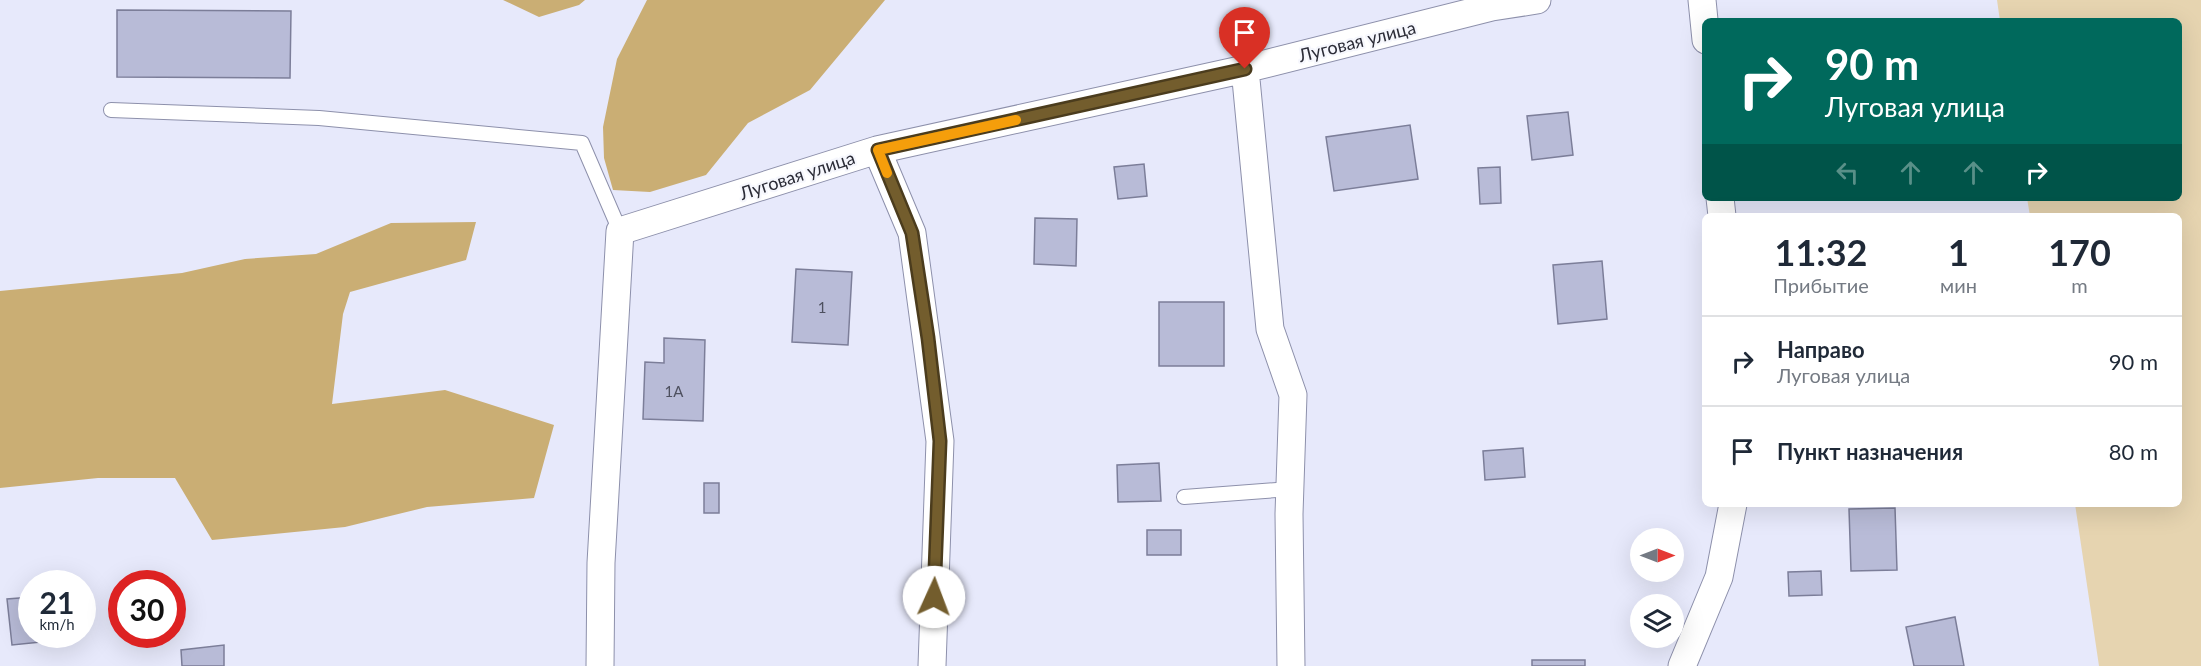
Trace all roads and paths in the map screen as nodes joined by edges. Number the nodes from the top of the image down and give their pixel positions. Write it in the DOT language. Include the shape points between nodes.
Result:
graph roads {
  1 [pos="1537,0"];
  2 [pos="1702,0"];
  3 [pos="1704,18"];
  4 [pos="1245,69"];
  5 [pos="111,110"];
  6 [pos="878,150"];
  7 [pos="620,231"];
  8 [pos="1290,489"];
  9 [pos="1184,497"];
  10 [pos="1732,507"];
  11 [pos="600,666"];
  12 [pos="932,666"];
  13 [pos="1291,666"];
  14 [pos="1682,666"];
  1 -- 4 [label="street, Луговая улица" via="1492,7"];
  2 -- 3 [label="street"];
  4 -- 6 [label="street, Луговая улица"];
  4 -- 8 [label="street" via="1270,329 1293,394"];
  5 -- 7 [label="lane" via="319,118 582,143"];
  6 -- 7 [label="street, Луговая улица"];
  6 -- 12 [label="street" via="912,233 940,441"];
  7 -- 11 [label="street" via="601,563"];
  8 -- 9 [label="lane"];
  8 -- 13 [label="street"];
  10 -- 14 [label="street" via="1719,577"];
}
